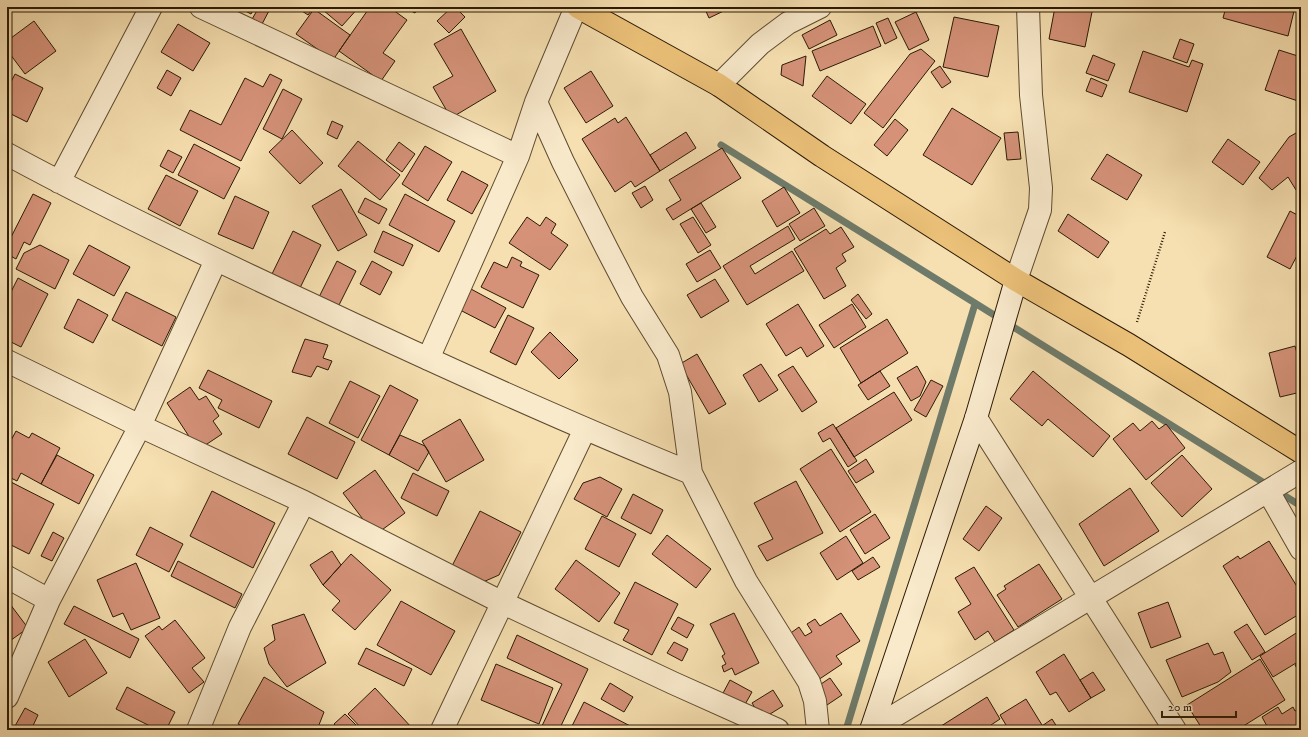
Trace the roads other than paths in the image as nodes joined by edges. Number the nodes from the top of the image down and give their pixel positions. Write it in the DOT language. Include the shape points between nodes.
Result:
graph roads {
  1 [pos="151,7"];
  2 [pos="201,7"];
  3 [pos="577,7"];
  4 [pos="820,7"];
  5 [pos="1028,7"];
  6 [pos="719,84"];
  7 [pos="536,102"];
  8 [pos="7,154"];
  9 [pos="518,156"];
  10 [pos="59,182"];
  11 [pos="216,260"];
  12 [pos="1016,280"];
  13 [pos="428,359"];
  14 [pos="7,361"];
  15 [pos="976,418"];
  16 [pos="140,426"];
  17 [pos="585,429"];
  18 [pos="1301,452"];
  19 [pos="1301,471"];
  20 [pos="691,473"];
  21 [pos="1268,491"];
  22 [pos="304,502"];
  23 [pos="1301,549"];
  24 [pos="7,577"];
  25 [pos="1090,599"];
  26 [pos="49,600"];
  27 [pos="501,602"];
  28 [pos="7,697"];
  29 [pos="198,730"];
  30 [pos="442,730"];
  31 [pos="778,730"];
  32 [pos="818,730"];
  33 [pos="871,730"];
  34 [pos="1175,730"];
  1 -- 10 [label="street"];
  2 -- 9 [label="street"];
  3 -- 6 [label="main road"];
  3 -- 7 [label="street"];
  4 -- 6 [label="street" via="788,23 760,44"];
  5 -- 12 [label="street" via="1031,95 1041,188 1040,210"];
  6 -- 12 [label="main road" via="822,156"];
  7 -- 9 [label="street"];
  7 -- 20 [label="street" via="614,263 668,355 680,392"];
  8 -- 10 [label="street"];
  9 -- 13 [label="street"];
  10 -- 11 [label="street"];
  11 -- 13 [label="street"];
  11 -- 16 [label="street"];
  12 -- 15 [label="street"];
  12 -- 18 [label="main road" via="1129,345"];
  13 -- 17 [label="street"];
  14 -- 16 [label="street"];
  15 -- 25 [label="street"];
  15 -- 33 [label="street"];
  16 -- 22 [label="street"];
  16 -- 26 [label="street"];
  17 -- 20 [label="street"];
  17 -- 27 [label="street"];
  19 -- 21 [label="street"];
  20 -- 32 [label="street" via="746,580 809,682 815,701"];
  21 -- 23 [label="street"];
  21 -- 25 [label="street"];
  22 -- 27 [label="street"];
  22 -- 29 [label="street" via="240,627"];
  24 -- 26 [label="street"];
  25 -- 33 [label="street"];
  25 -- 34 [label="street"];
  26 -- 28 [label="street"];
  27 -- 30 [label="street"];
  27 -- 31 [label="street"];
}
